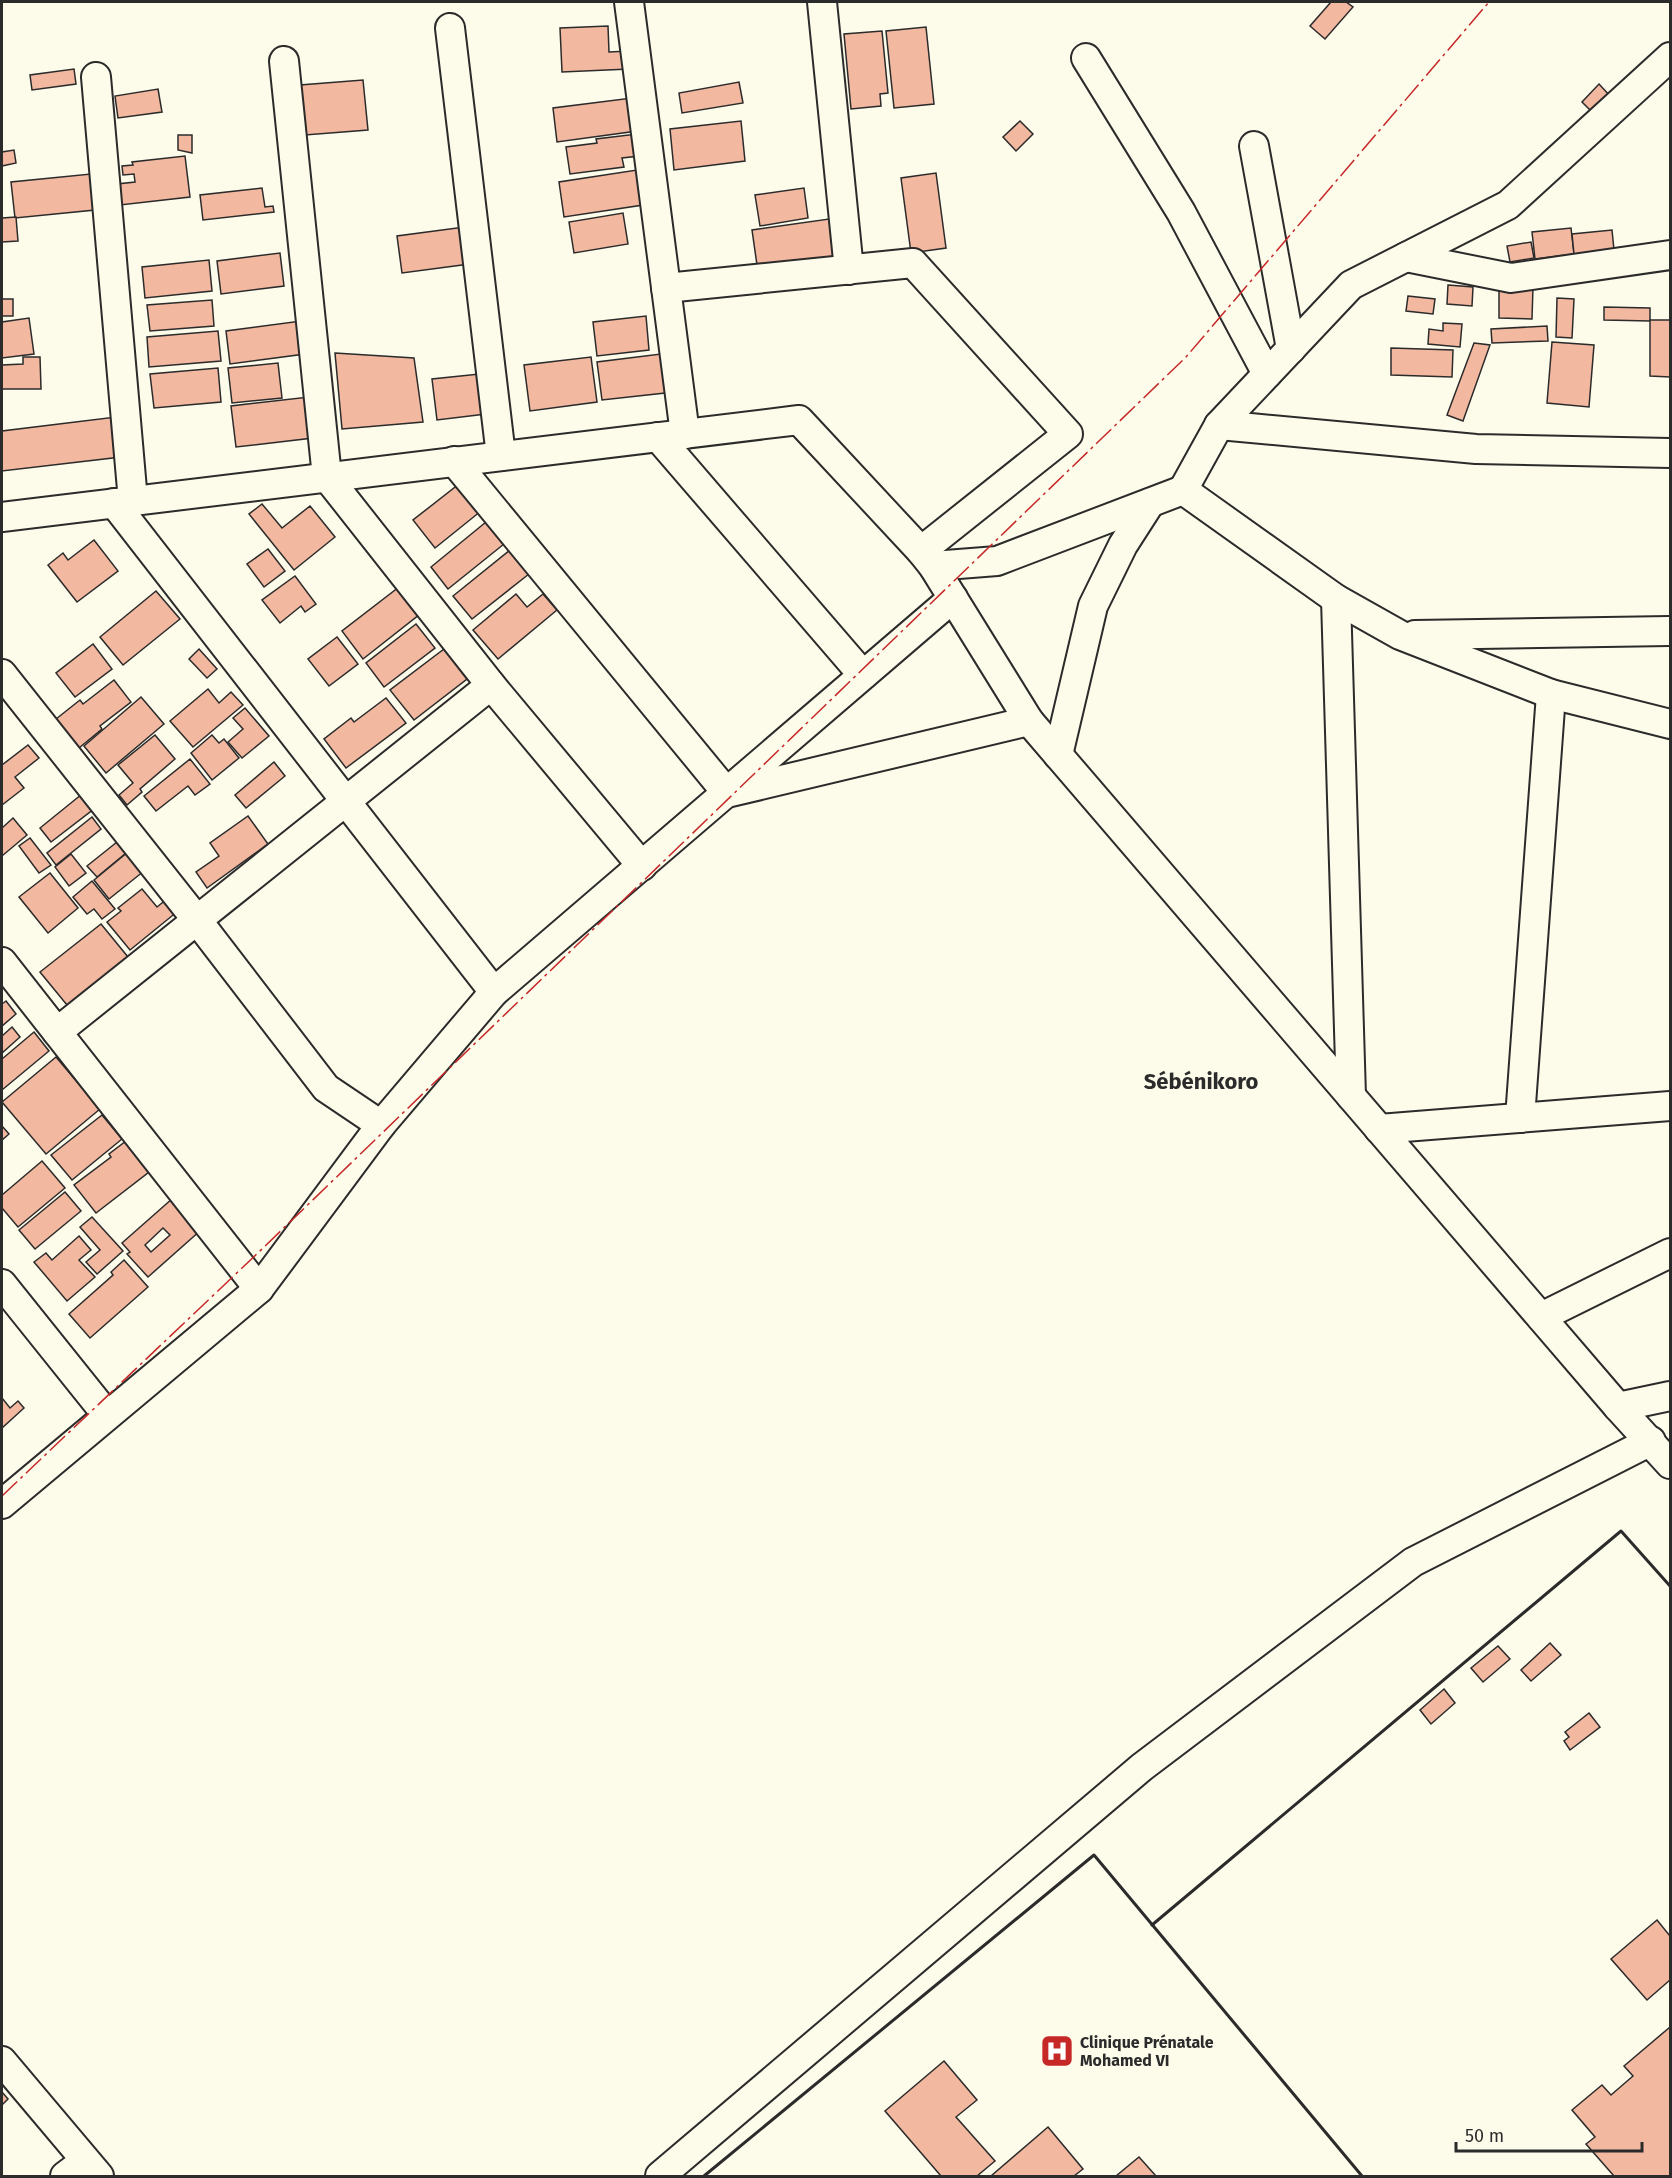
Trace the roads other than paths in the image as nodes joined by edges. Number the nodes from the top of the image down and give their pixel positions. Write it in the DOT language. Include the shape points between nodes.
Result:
graph roads {
  1 [pos="628,2"];
  2 [pos="822,2"];
  3 [pos="450,28"];
  4 [pos="1671,57"];
  5 [pos="1086,58"];
  6 [pos="284,61"];
  7 [pos="96,77"];
  8 [pos="1254,146"];
  9 [pos="1671,255"];
  10 [pos="1406,257"];
  11 [pos="849,270"];
  12 [pos="666,288"];
  13 [pos="1291,349"];
  14 [pos="1267,374"];
  15 [pos="1218,425"];
  16 [pos="671,435"];
  17 [pos="1671,453"];
  18 [pos="501,456"];
  19 [pos="454,461"];
  20 [pos="327,477"];
  21 [pos="1183,490"];
  22 [pos="124,502"];
  23 [pos="1149,503"];
  24 [pos="2,517"];
  25 [pos="927,558"];
  26 [pos="953,598"];
  27 [pos="1336,599"];
  28 [pos="1671,631"];
  29 [pos="1400,636"];
  30 [pos="2,674"];
  31 [pos="863,675"];
  32 [pos="491,686"];
  33 [pos="1551,694"];
  34 [pos="1029,721"];
  35 [pos="1671,724"];
  36 [pos="1058,755"];
  37 [pos="727,794"];
  38 [pos="345,802"];
  39 [pos="642,866"];
  40 [pos="196,920"];
  41 [pos="2,962"];
  42 [pos="494,992"];
  43 [pos="57,1032"];
  44 [pos="1351,1096"];
  45 [pos="1671,1106"];
  46 [pos="1520,1118"];
  47 [pos="381,1125"];
  48 [pos="1379,1129"];
  49 [pos="1671,1252"];
  50 [pos="2,1284"];
  51 [pos="259,1289"];
  52 [pos="1541,1317"];
  53 [pos="1671,1396"];
  54 [pos="1618,1407"];
  55 [pos="107,1415"];
  56 [pos="1651,1441"];
  57 [pos="1671,1464"];
  58 [pos="2,1504"];
  59 [pos="2,2061"];
  60 [pos="83,2171"];
  61 [pos="660,2176"];
  1 -- 12 [label="street"];
  2 -- 11 [label="street"];
  3 -- 18 [label="street"];
  4 -- 10 [label="street" via="1508,205"];
  5 -- 14 [label="street" via="1181,212"];
  6 -- 20 [label="street"];
  7 -- 22 [label="street"];
  8 -- 13 [label="street"];
  9 -- 10 [label="street" via="1510,278"];
  10 -- 13 [label="street" via="1351,285"];
  11 -- 12 [label="street"];
  11 -- 25 [label="street" via="913,263 1068,434"];
  12 -- 16 [label="street"];
  13 -- 14 [label="street"];
  14 -- 15 [label="street"];
  15 -- 17 [label="street" via="1476,449"];
  15 -- 21 [label="street"];
  16 -- 18 [label="street"];
  16 -- 25 [label="street" via="799,420"];
  16 -- 31 [label="street"];
  18 -- 19 [label="street"];
  19 -- 20 [label="street"];
  19 -- 37 [label="street"];
  20 -- 22 [label="street"];
  20 -- 32 [label="street"];
  21 -- 23 [label="street"];
  21 -- 27 [label="street"];
  22 -- 24 [label="street"];
  22 -- 38 [label="street"];
  23 -- 25 [label="street" via="997,561"];
  23 -- 36 [label="street" via="1093,606"];
  25 -- 26 [label="street"];
  26 -- 31 [label="street"];
  26 -- 34 [label="street"];
  27 -- 29 [label="street"];
  27 -- 44 [label="street"];
  28 -- 29 [label="street"];
  29 -- 33 [label="street"];
  30 -- 40 [label="street"];
  31 -- 37 [label="street"];
  32 -- 38 [label="street"];
  32 -- 39 [label="street"];
  33 -- 35 [label="street"];
  33 -- 46 [label="street"];
  34 -- 36 [label="street"];
  34 -- 37 [label="street"];
  36 -- 44 [label="street"];
  37 -- 39 [label="street"];
  38 -- 40 [label="street"];
  38 -- 42 [label="street"];
  39 -- 42 [label="street"];
  40 -- 43 [label="street"];
  40 -- 47 [label="street" via="326,1088"];
  41 -- 43 [label="street"];
  42 -- 47 [label="street"];
  43 -- 51 [label="street"];
  44 -- 48 [label="street"];
  45 -- 46 [label="street"];
  46 -- 48 [label="street"];
  47 -- 51 [label="street"];
  48 -- 52 [label="street"];
  49 -- 52 [label="street"];
  50 -- 55 [label="street"];
  51 -- 55 [label="street"];
  52 -- 54 [label="street"];
  53 -- 54 [label="street"];
  54 -- 56 [label="street"];
  55 -- 58 [label="street"];
  56 -- 57 [label="street"];
  56 -- 61 [label="street" via="1413,1562 1142,1767"];
  59 -- 60 [label="street"];
}
